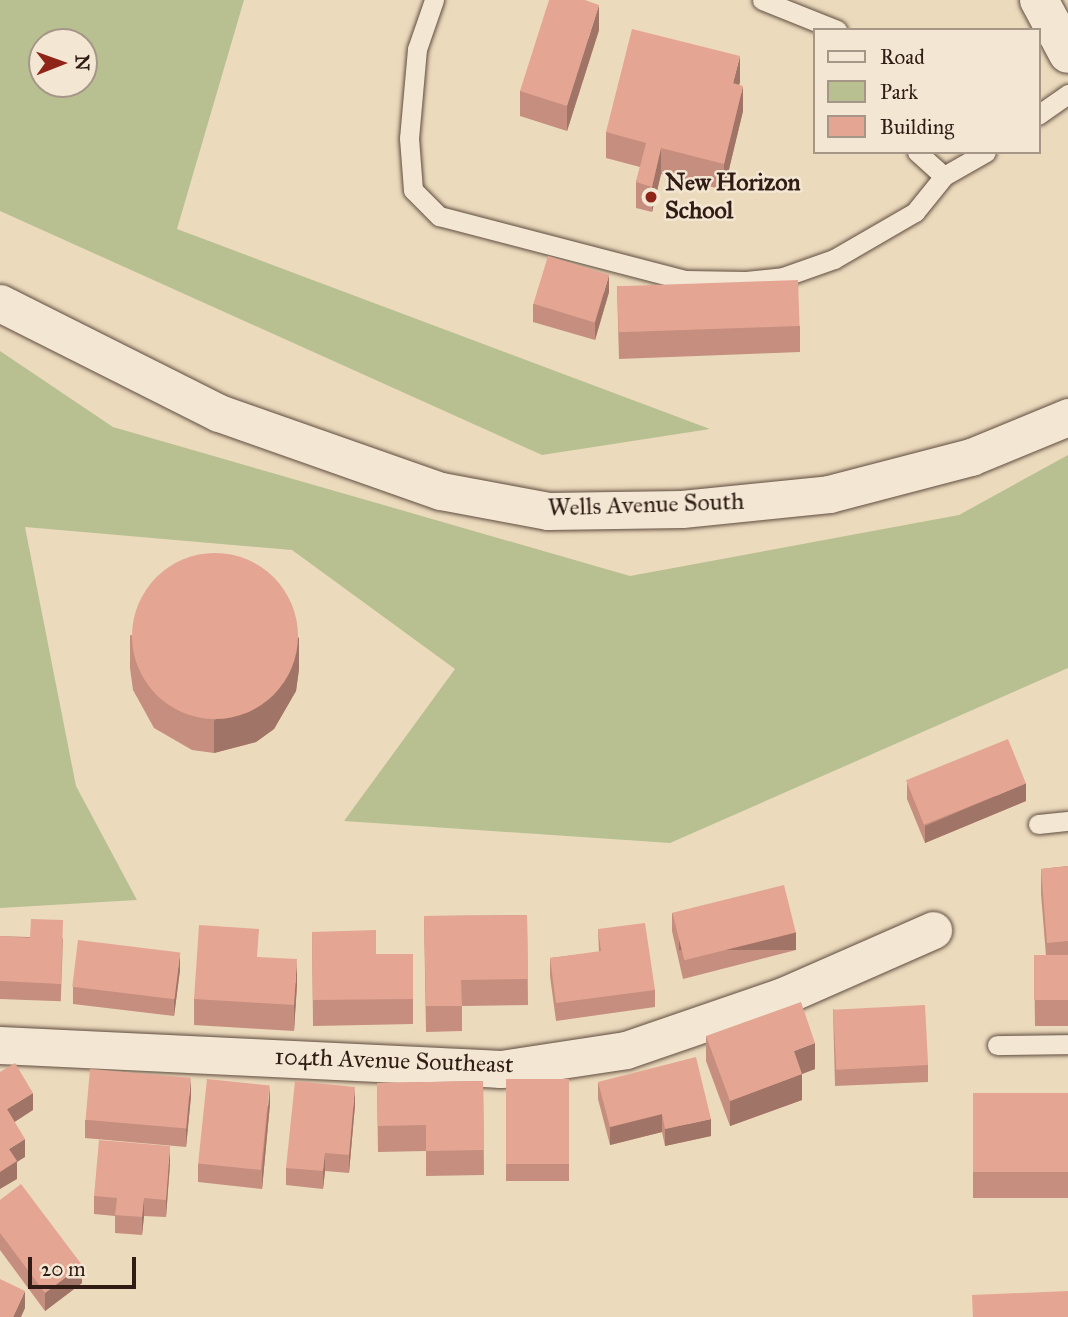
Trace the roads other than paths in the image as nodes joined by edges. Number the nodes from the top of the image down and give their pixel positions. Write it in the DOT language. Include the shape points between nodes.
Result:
graph roads {
  1 [pos="434,0"];
  2 [pos="762,0"];
  3 [pos="1039,0"];
  4 [pos="832,28"];
  5 [pos="1068,54"];
  6 [pos="1068,94"];
  7 [pos="1040,114"];
  8 [pos="919,154"];
  9 [pos="982,154"];
  10 [pos="944,176"];
  11 [pos="0,303"];
  12 [pos="1068,417"];
  13 [pos="1068,821"];
  14 [pos="1038,824"];
  15 [pos="933,930"];
  16 [pos="1068,1044"];
  17 [pos="0,1045"];
  18 [pos="997,1045"];
  1 -- 10 [label="lane" via="417,49 409,138 413,190 439,216 685,281 746,281 783,277 834,259 915,212"];
  2 -- 4 [label="lane"];
  3 -- 5 [label="main road"];
  6 -- 7 [label="lane"];
  8 -- 10 [label="lane"];
  9 -- 10 [label="lane"];
  11 -- 12 [label="street, Wells Avenue South" via="219,413 441,491 548,511 682,509 829,494 971,457"];
  13 -- 14 [label="lane"];
  15 -- 17 [label="street, 104th Avenue Southeast" via="783,996 626,1050 501,1069"];
  16 -- 18 [label="lane"];
}
